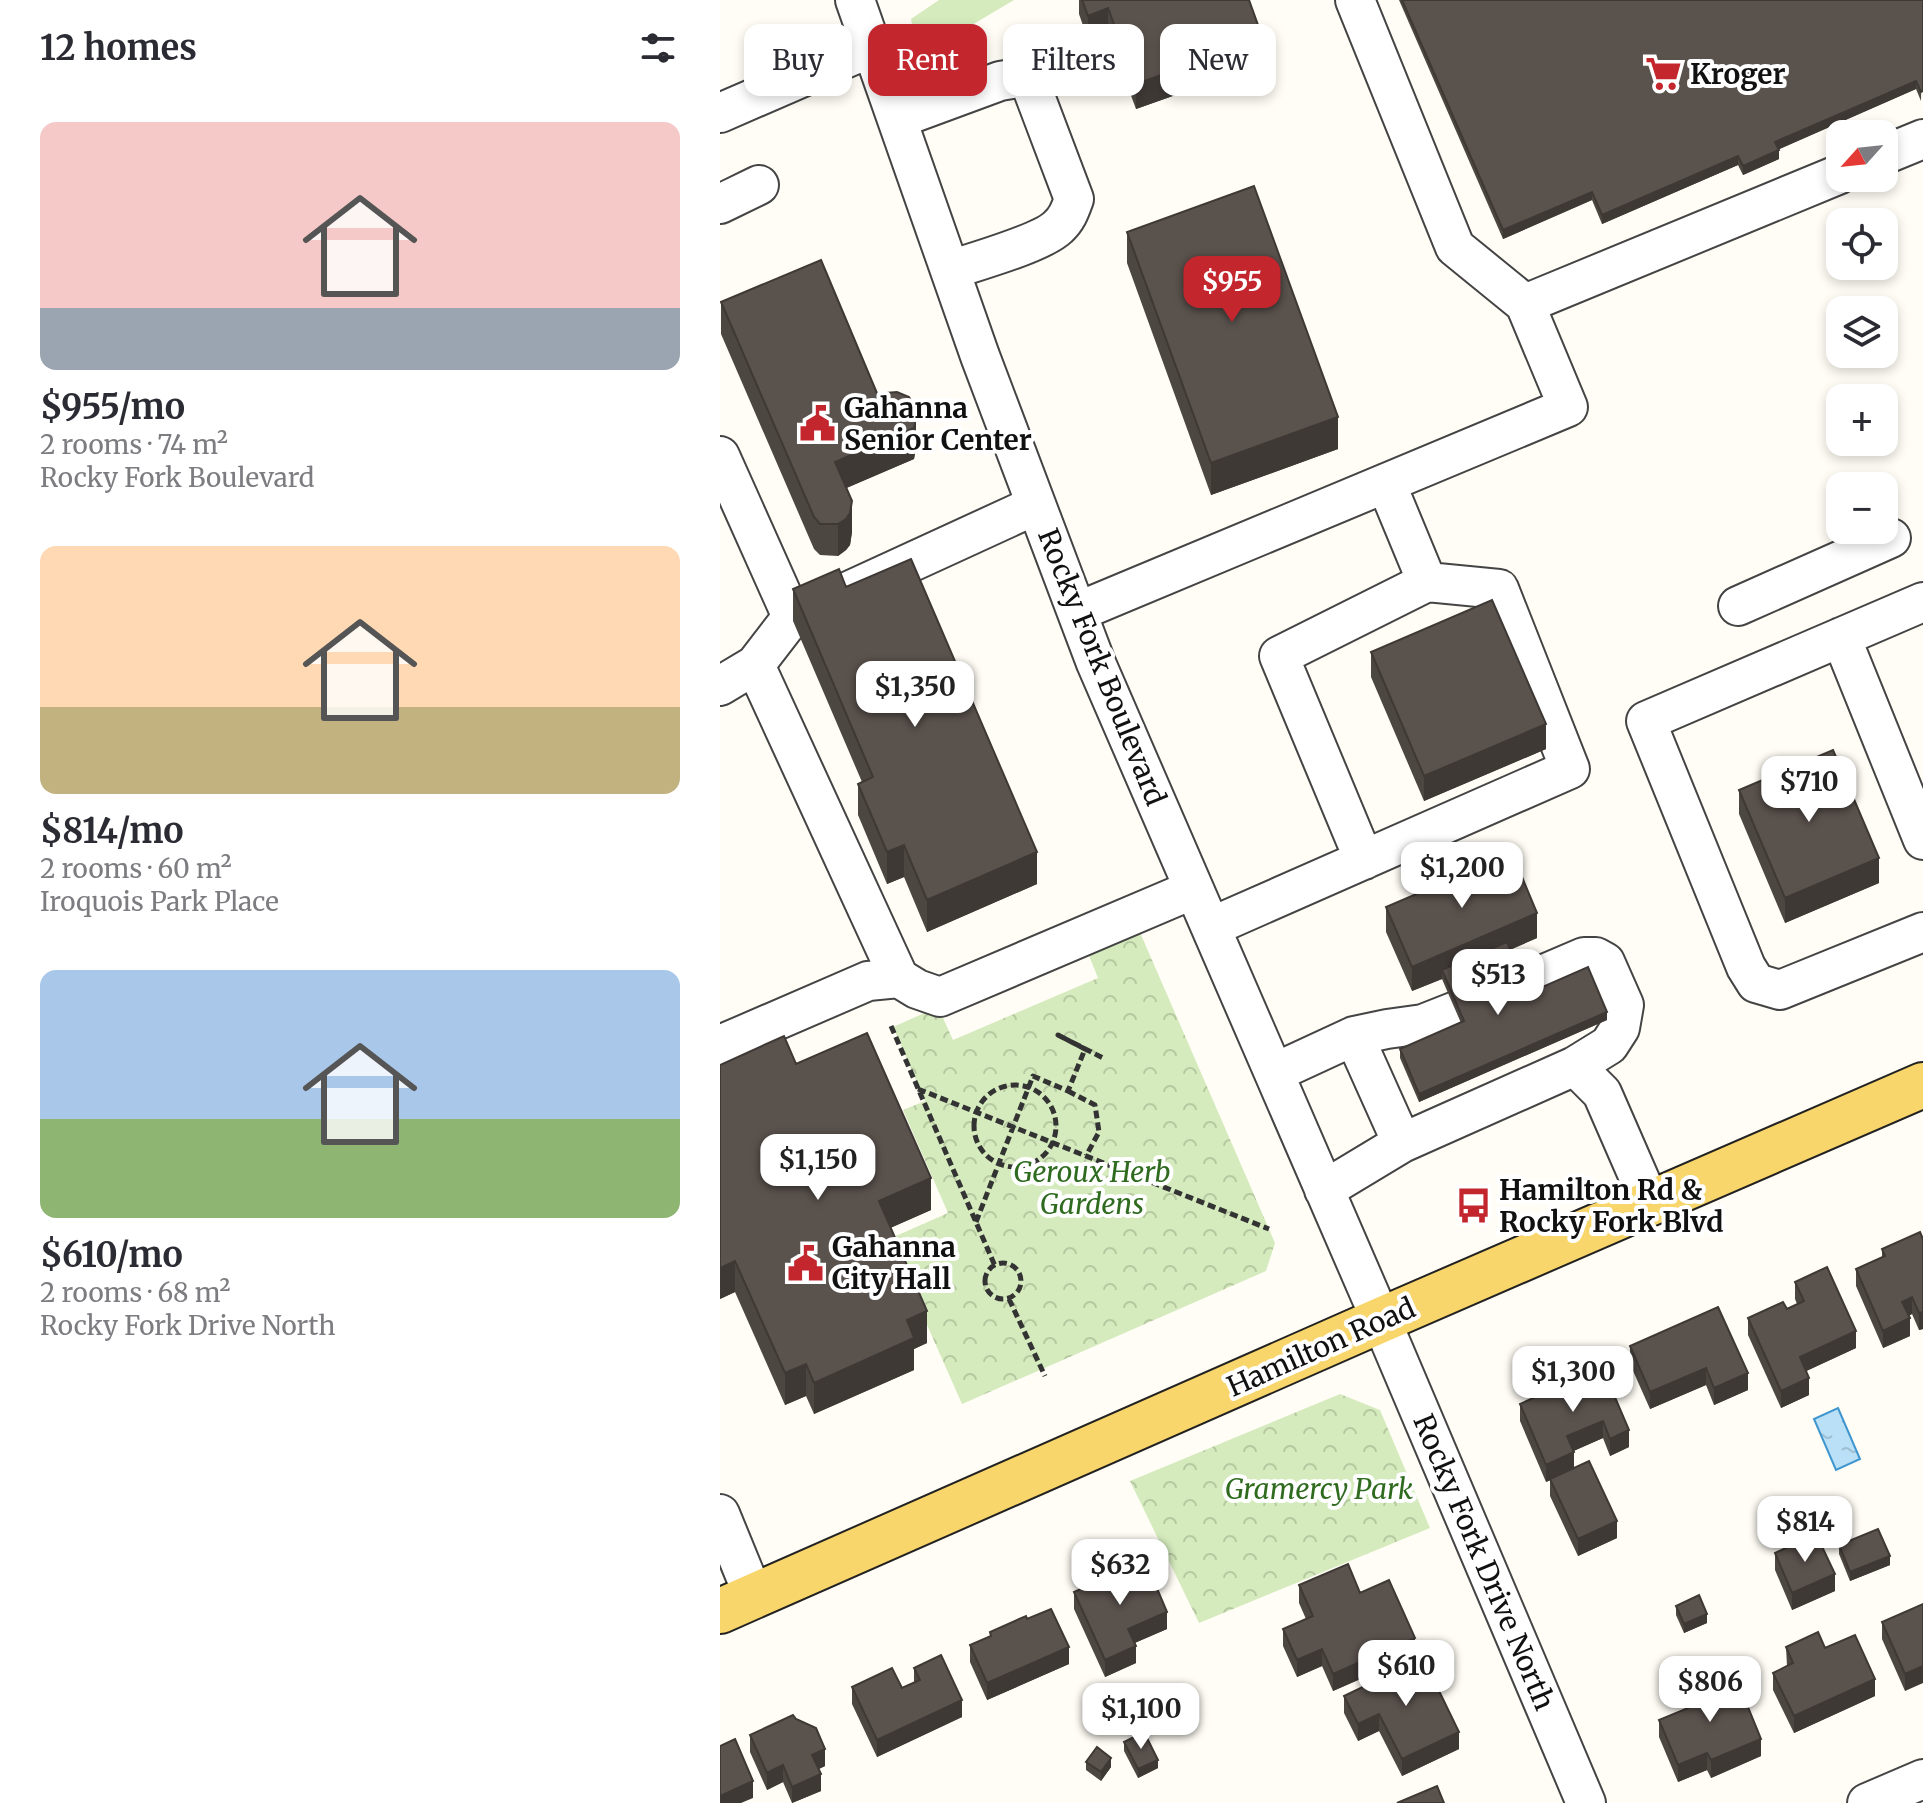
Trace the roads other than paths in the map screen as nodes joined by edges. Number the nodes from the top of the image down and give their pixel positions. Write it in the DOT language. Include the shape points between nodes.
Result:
graph roads {
  1 [pos="855,0"];
  2 [pos="1355,0"];
  3 [pos="868,36"];
  4 [pos="868,49"];
  5 [pos="889,96"];
  6 [pos="720,113"];
  7 [pos="897,119"];
  8 [pos="1923,139"];
  9 [pos="1898,149"];
  10 [pos="1826,180"];
  11 [pos="759,185"];
  12 [pos="720,204"];
  13 [pos="950,270"];
  14 [pos="1525,304"];
  15 [pos="720,456"];
  16 [pos="1386,483"];
  17 [pos="1036,505"];
  18 [pos="1878,544"];
  19 [pos="1427,582"];
  20 [pos="1923,602"];
  21 [pos="1738,606"];
  22 [pos="1077,612"];
  23 [pos="792,617"];
  24 [pos="1841,637"];
  25 [pos="755,665"];
  26 [pos="720,686"];
  27 [pos="1923,840"];
  28 [pos="1364,860"];
  29 [pos="1194,889"];
  30 [pos="1211,927"];
  31 [pos="1923,932"];
  32 [pos="899,978"];
  33 [pos="1521,984"];
  34 [pos="1456,1011"];
  35 [pos="1354,1036"];
  36 [pos="720,1045"];
  37 [pos="1575,1066"];
  38 [pos="1274,1073"];
  39 [pos="1923,1085"];
  40 [pos="1402,1143"];
  41 [pos="1324,1190"];
  42 [pos="1650,1203"];
  43 [pos="1381,1320"];
  44 [pos="720,1514"];
  45 [pos="737,1604"];
  46 [pos="1923,1779"];
  47 [pos="1586,1803"];
  48 [pos="1867,1803"];
  1 -- 3 [label="street, Rocky Fork Boulevard"];
  2 -- 14 [label="street" via="1455,247"];
  4 -- 6 [label="street"];
  5 -- 7 [label="street, Rocky Fork Boulevard"];
  7 -- 13 [label="street, Rocky Fork Boulevard"];
  7 -- 13 [label="street" via="1024,77 1074,199 1056,230"];
  8 -- 9 [label="street"];
  10 -- 14 [label="street"];
  11 -- 12 [label="street"];
  13 -- 17 [label="street, Rocky Fork Boulevard"];
  14 -- 16 [label="street" via="1568,407"];
  15 -- 23 [label="street"];
  16 -- 19 [label="street"];
  16 -- 22 [label="street"];
  17 -- 22 [label="street, Rocky Fork Boulevard"];
  17 -- 23 [label="street"];
  18 -- 21 [label="street"];
  19 -- 28 [label="street" via="1279,656"];
  19 -- 28 [label="street" via="1499,589 1570,769"];
  20 -- 24 [label="street"];
  22 -- 29 [label="street, Rocky Fork Boulevard"];
  23 -- 25 [label="street"];
  24 -- 27 [label="street"];
  24 -- 31 [label="street" via="1646,721 1756,983 1780,990"];
  25 -- 26 [label="street"];
  25 -- 32 [label="street"];
  28 -- 30 [label="street"];
  29 -- 30 [label="street, Rocky Fork Boulevard"];
  29 -- 32 [label="street" via="940,997"];
  30 -- 38 [label="street, Rocky Fork Boulevard"];
  32 -- 36 [label="street" via="868,981"];
  33 -- 37 [label="street" via="1584,957 1605,962 1624,1005 1620,1028 1609,1045"];
  34 -- 35 [label="street" via="1423,1024"];
  35 -- 38 [label="street"];
  35 -- 40 [label="street"];
  37 -- 40 [label="street"];
  37 -- 42 [label="street" via="1602,1093"];
  38 -- 41 [label="street, Rocky Fork Boulevard"];
  39 -- 42 [label="main road, Hamilton Road"];
  40 -- 41 [label="street"];
  41 -- 43 [label="street, Rocky Fork Boulevard"];
  42 -- 43 [label="main road, Hamilton Road"];
  43 -- 45 [label="main road, Hamilton Road"];
  43 -- 47 [label="street, Rocky Fork Drive North"];
  44 -- 45 [label="street"];
  46 -- 48 [label="street"];
}
